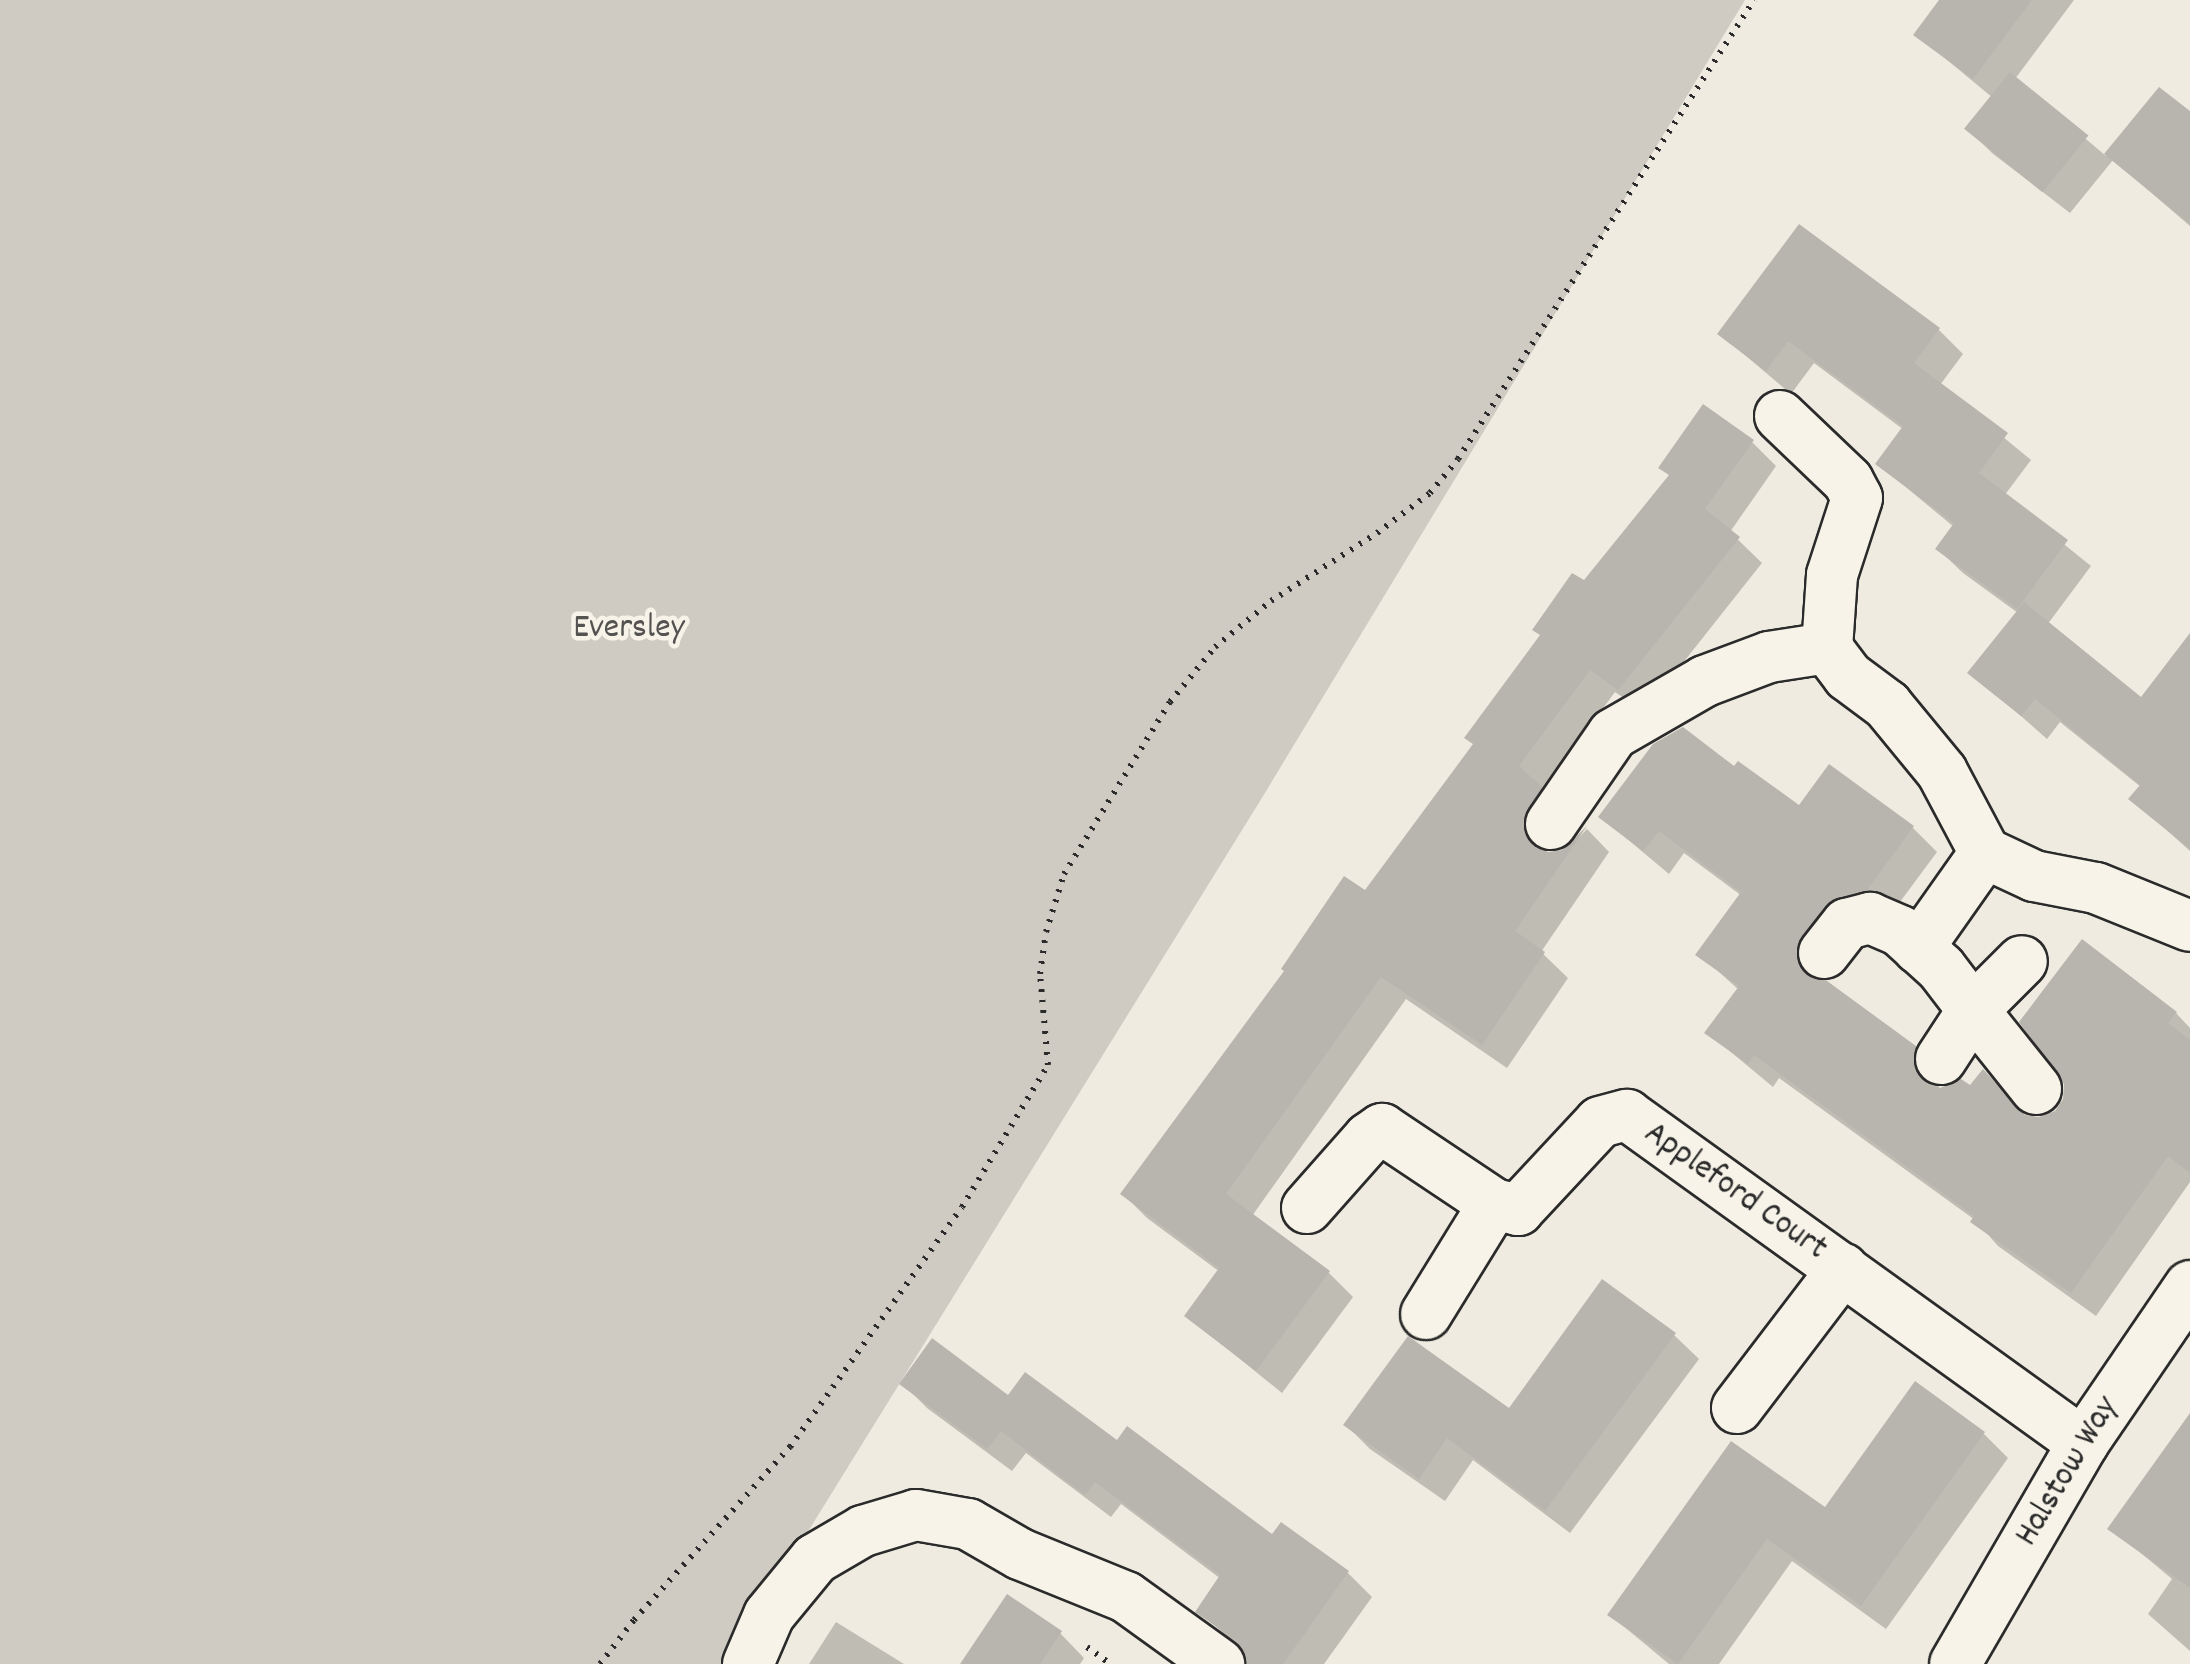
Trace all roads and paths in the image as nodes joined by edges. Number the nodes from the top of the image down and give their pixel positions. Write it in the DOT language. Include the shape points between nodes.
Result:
graph roads {
  1 [pos="1754,0"];
  2 [pos="1780,416"];
  3 [pos="1828,648"];
  4 [pos="1551,824"];
  5 [pos="1985,853"];
  6 [pos="2182,908"];
  7 [pos="1918,948"];
  8 [pos="1824,954"];
  9 [pos="2022,961"];
  10 [pos="1974,1010"];
  11 [pos="1941,1060"];
  12 [pos="2036,1089"];
  13 [pos="1494,1204"];
  14 [pos="1307,1208"];
  15 [pos="1844,1269"];
  16 [pos="2190,1286"];
  17 [pos="1426,1314"];
  18 [pos="1737,1408"];
  19 [pos="2083,1443"];
  20 [pos="1080,1642"];
  21 [pos="600,1664"];
  22 [pos="748,1664"];
  23 [pos="1110,1664"];
  24 [pos="1219,1664"];
  25 [pos="1954,1664"];
  1 -- 21 [label="path" via="1458,459 1416,503 1215,647 1170,702 1064,874 1040,974 1048,1065 962,1207 790,1447"];
  2 -- 3 [label="street" via="1848,481 1857,498 1832,575"];
  3 -- 4 [label="street" via="1770,656 1704,680 1614,734"];
  3 -- 5 [label="street" via="1942,772"];
  5 -- 6 [label="street" via="2034,876"];
  5 -- 7 [label="street"];
  7 -- 8 [label="street" via="1870,918 1847,924"];
  7 -- 10 [label="street"];
  9 -- 10 [label="street"];
  10 -- 11 [label="street"];
  10 -- 12 [label="street"];
  13 -- 14 [label="street" via="1382,1130"];
  13 -- 15 [label="street, Appleford Court" via="1518,1210 1600,1122 1627,1115"];
  13 -- 17 [label="street"];
  15 -- 18 [label="street"];
  15 -- 19 [label="street, Appleford Court"];
  16 -- 19 [label="street, Halstow Way"];
  19 -- 25 [label="street, Halstow Way"];
  20 -- 23 [label="path"];
  22 -- 24 [label="street" via="769,1615 814,1559 862,1531 916,1515 968,1524 1020,1554 1126,1597"];
}
